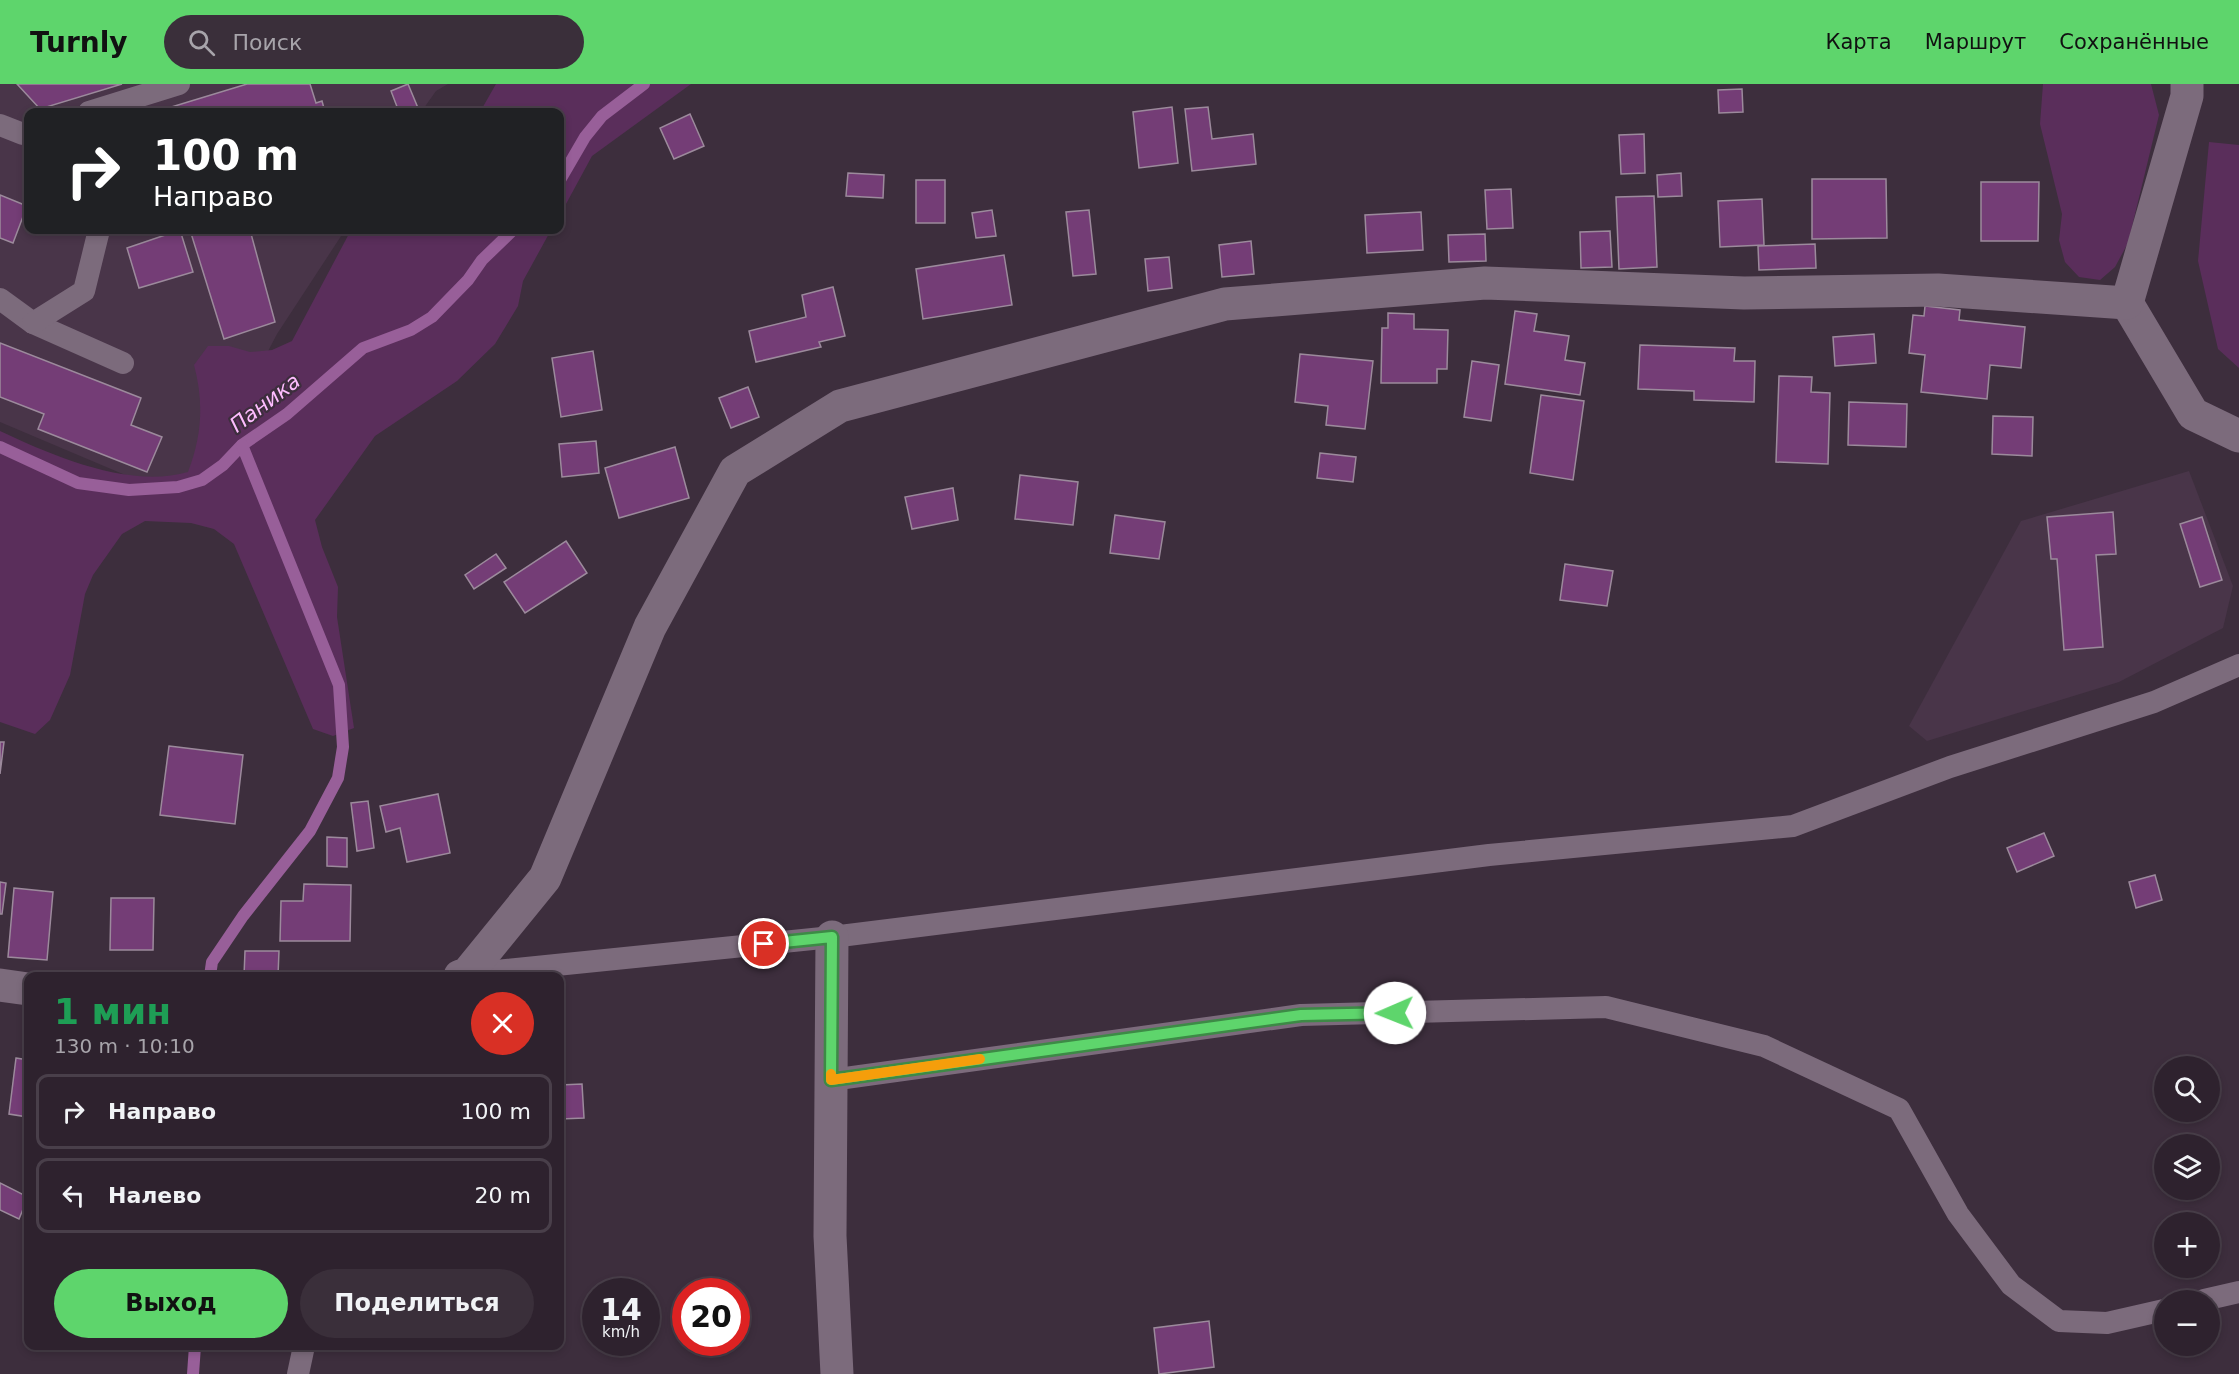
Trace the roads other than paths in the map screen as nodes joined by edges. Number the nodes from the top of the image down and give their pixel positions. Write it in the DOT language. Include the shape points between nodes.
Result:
graph roads {
  1 [pos="179,84"];
  2 [pos="2187,84"];
  3 [pos="102,108"];
  4 [pos="0,125"];
  5 [pos="24,134"];
  6 [pos="98,234"];
  7 [pos="0,299"];
  8 [pos="2127,303"];
  9 [pos="33,324"];
  10 [pos="123,363"];
  11 [pos="2239,436"];
  12 [pos="2239,665"];
  13 [pos="832,937"];
  14 [pos="467,972"];
  15 [pos="493,972"];
  16 [pos="0,985"];
  17 [pos="24,988"];
  18 [pos="831,1080"];
  19 [pos="2239,1292"];
  20 [pos="2220,1296"];
  21 [pos="2154,1312"];
  22 [pos="303,1350"];
  23 [pos="298,1374"];
  24 [pos="837,1374"];
  1 -- 3 [label="lane"];
  2 -- 8 [label="street" via="2187,96"];
  4 -- 5 [label="lane"];
  6 -- 9 [label="lane" via="84,291"];
  7 -- 9 [label="lane"];
  8 -- 11 [label="street" via="2193,414"];
  8 -- 14 [label="street" via="1938,290 1744,293 1485,283 1225,303 840,406 735,471 650,627 545,878"];
  9 -- 10 [label="lane"];
  12 -- 13 [label="lane" via="2154,702 1950,767 1793,826 1489,855"];
  13 -- 15 [label="lane"];
  13 -- 18 [label="street"];
  16 -- 17 [label="street"];
  18 -- 21 [label="lane" via="1301,1015 1605,1007 1764,1046 1899,1109 1958,1214 2010,1285 2059,1321 2107,1323"];
  18 -- 24 [label="street" via="830,1236"];
  19 -- 20 [label="lane"];
  22 -- 23 [label="lane"];
}
